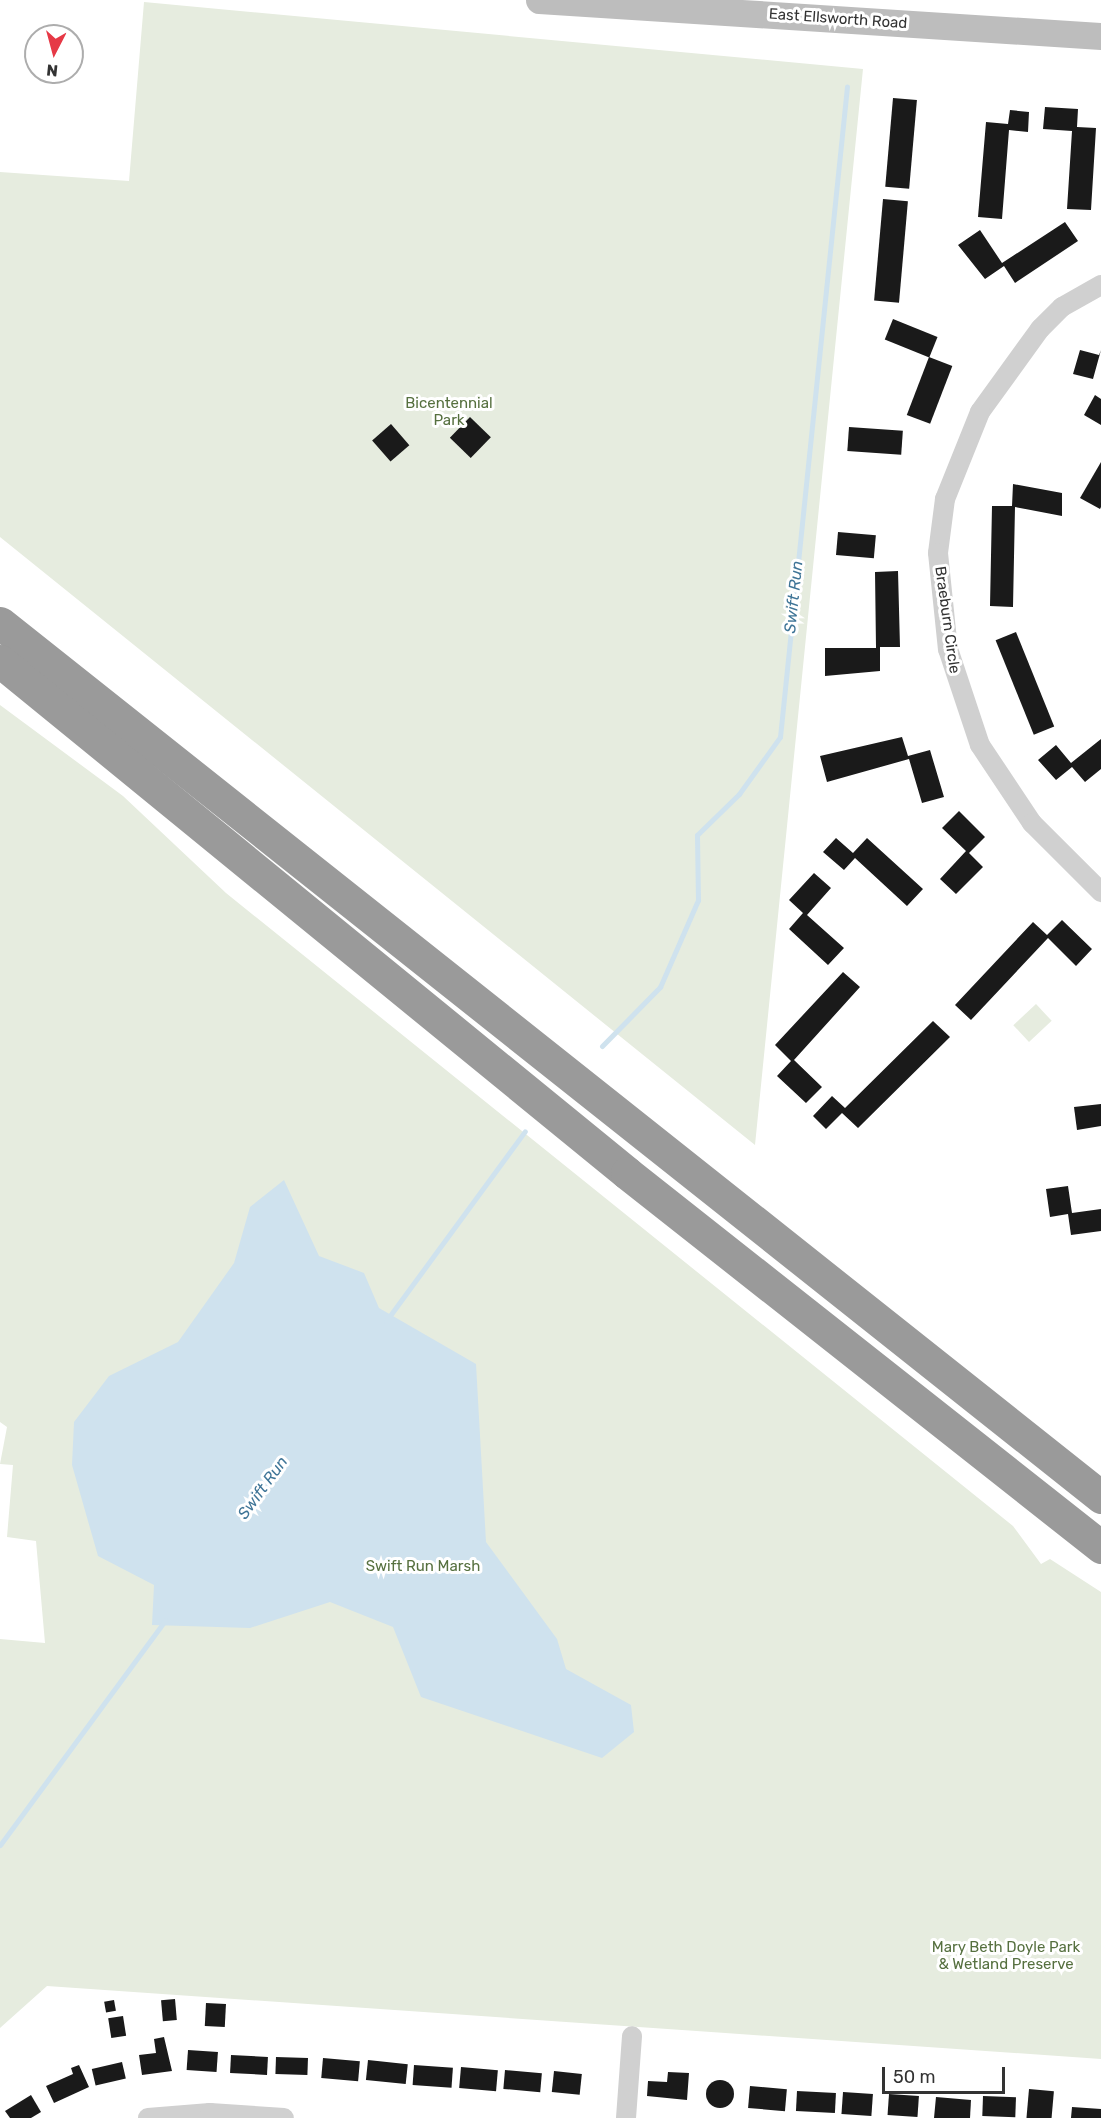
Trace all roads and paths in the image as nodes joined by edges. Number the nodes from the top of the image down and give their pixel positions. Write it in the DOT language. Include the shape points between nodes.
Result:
graph roads {
  1 [pos="539,0"];
  2 [pos="1101,36"];
  3 [pos="1101,285"];
  4 [pos="0,623"];
  5 [pos="0,661"];
  6 [pos="1101,892"];
  7 [pos="1101,1497"];
  8 [pos="1101,1547"];
  9 [pos="632,2036"];
  10 [pos="148,2118"];
  11 [pos="284,2118"];
  12 [pos="626,2118"];
  1 -- 2 [label="main road, East Ellsworth Road"];
  3 -- 6 [label="street, Braeburn Circle" via="1047,321 992,393 945,499 938,553 948,649 975,734 998,779 1032,823"];
  4 -- 7 [label="highway"];
  5 -- 8 [label="highway" via="627,1173"];
  9 -- 12 [label="street"];
  10 -- 11 [label="street" via="210,2113"];
}
